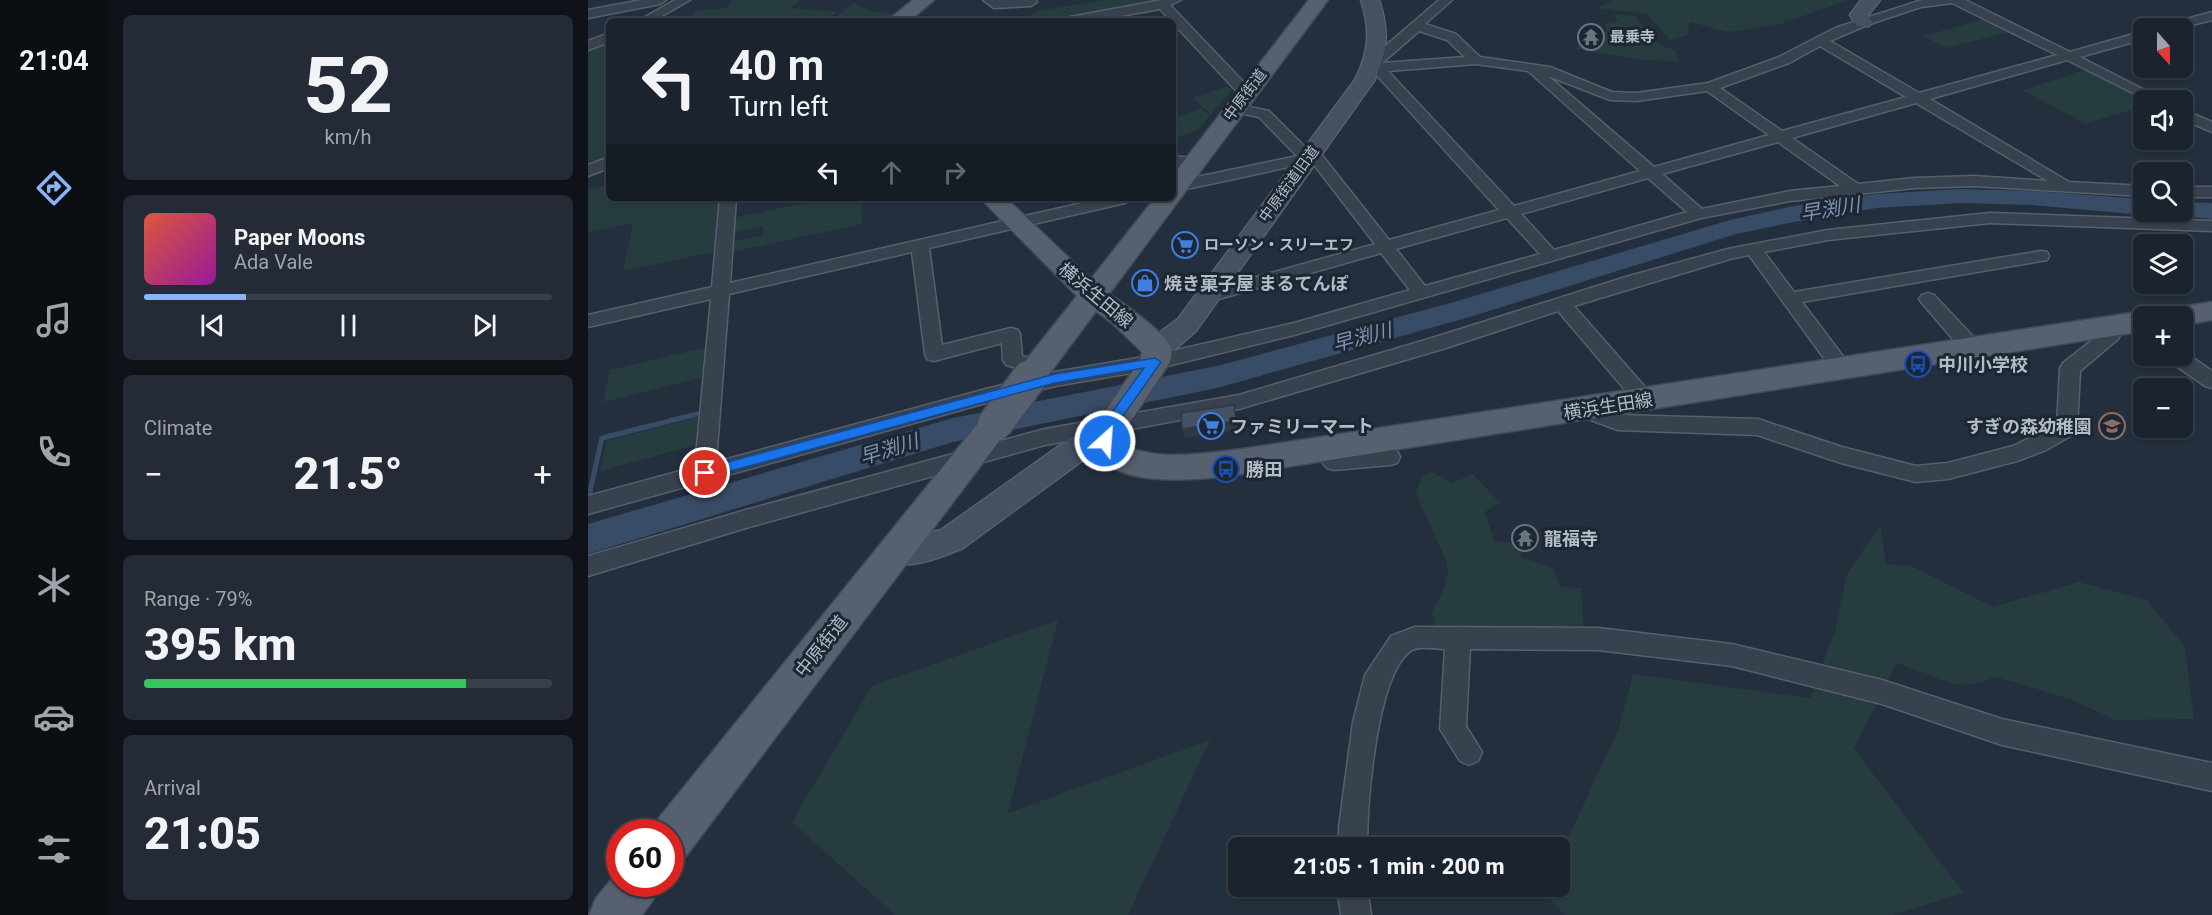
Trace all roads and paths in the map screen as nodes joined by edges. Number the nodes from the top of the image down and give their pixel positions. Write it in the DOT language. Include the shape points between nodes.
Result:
graph roads {
  1 [pos="660,0"];
  2 [pos="684,0"];
  3 [pos="925,0"];
  4 [pos="989,0"];
  5 [pos="1176,0"];
  6 [pos="1319,0"];
  7 [pos="1370,0"];
  8 [pos="1446,0"];
  9 [pos="1871,0"];
  10 [pos="1948,0"];
  11 [pos="1956,0"];
  12 [pos="1162,4"];
  13 [pos="1030,5"];
  14 [pos="588,14"];
  15 [pos="2212,16"];
  16 [pos="650,18"];
  17 [pos="901,18"];
  18 [pos="1086,18"];
  19 [pos="1173,18"];
  20 [pos="1176,21"];
  21 [pos="2193,21"];
  22 [pos="1863,22"];
  23 [pos="1415,26"];
  24 [pos="2133,38"];
  25 [pos="606,39"];
  26 [pos="1822,42"];
  27 [pos="588,46"];
  28 [pos="2068,56"];
  29 [pos="1476,60"];
  30 [pos="1373,67"];
  31 [pos="1531,68"];
  32 [pos="1710,87"];
  33 [pos="2137,90"];
  34 [pos="1919,98"];
  35 [pos="1240,100"];
  36 [pos="2193,118"];
  37 [pos="2212,128"];
  38 [pos="1780,137"];
  39 [pos="1310,155"];
  40 [pos="1183,162"];
  41 [pos="606,163"];
  42 [pos="588,171"];
  43 [pos="1653,172"];
  44 [pos="1176,182"];
  45 [pos="2069,187"];
  46 [pos="1853,188"];
  47 [pos="1176,190"];
  48 [pos="2133,190"];
  49 [pos="2193,192"];
  50 [pos="2212,192"];
  51 [pos="728,201"];
  52 [pos="995,201"];
  53 [pos="1112,201"];
  54 [pos="1165,201"];
  55 [pos="1510,212"];
  56 [pos="1699,214"];
  57 [pos="1016,224"];
  58 [pos="2212,226"];
  59 [pos="920,246"];
  60 [pos="1385,247"];
  61 [pos="1753,249"];
  62 [pos="1550,255"];
  63 [pos="2041,256"];
  64 [pos="720,291"];
  65 [pos="1421,293"];
  66 [pos="1092,295"];
  67 [pos="1205,297"];
  68 [pos="1791,298"];
  69 [pos="1928,299"];
  70 [pos="1561,303"];
  71 [pos="2212,312"];
  72 [pos="2193,314"];
  73 [pos="588,321"];
  74 [pos="2133,326"];
  75 [pos="1971,347"];
  76 [pos="1153,360"];
  77 [pos="2190,366"];
  78 [pos="1841,367"];
  79 [pos="1033,372"];
  80 [pos="2212,381"];
  81 [pos="1645,400"];
  82 [pos="1584,410"];
  83 [pos="1113,422"];
  84 [pos="1321,449"];
  85 [pos="970,456"];
  86 [pos="1390,457"];
  87 [pos="705,473"];
  88 [pos="588,505"];
  89 [pos="895,552"];
  90 [pos="588,566"];
  91 [pos="1458,638"];
  92 [pos="1469,752"];
  93 [pos="2212,777"];
  94 [pos="684,822"];
  95 [pos="1353,837"];
  96 [pos="627,897"];
  97 [pos="1354,897"];
  98 [pos="613,915"];
  99 [pos="1356,915"];
  1 -- 14 [label="street"];
  2 -- 16 [label="street"];
  3 -- 17 [label="main road"];
  4 -- 13 [label="street" via="994,4"];
  5 -- 12 [label="street"];
  6 -- 35 [label="main road, 中原街道"];
  7 -- 30 [label="street, 中原街道旧道" via="1378,24"];
  8 -- 23 [label="street"];
  9 -- 22 [label="street" via="1859,15"];
  10 -- 22 [label="street" via="1919,4"];
  11 -- 28 [label="street"];
  12 -- 18 [label="street"];
  12 -- 19 [label="street"];
  15 -- 21 [label="street"];
  20 -- 35 [label="street"];
  22 -- 26 [label="street"];
  23 -- 29 [label="street" via="1456,40"];
  23 -- 30 [label="street"];
  24 -- 28 [label="street"];
  25 -- 27 [label="street"];
  26 -- 32 [label="street"];
  26 -- 34 [label="street"];
  28 -- 33 [label="street"];
  28 -- 34 [label="street"];
  29 -- 30 [label="street"];
  29 -- 31 [label="street"];
  30 -- 39 [label="street, 中原街道旧道"];
  30 -- 55 [label="street"];
  31 -- 32 [label="street" via="1566,77 1610,96 1636,97"];
  31 -- 43 [label="street"];
  32 -- 38 [label="street"];
  34 -- 38 [label="street"];
  34 -- 45 [label="street"];
  35 -- 39 [label="street" via="1264,114"];
  35 -- 40 [label="main road, 中原街道"];
  36 -- 37 [label="street"];
  38 -- 43 [label="street"];
  38 -- 46 [label="street"];
  39 -- 47 [label="street"];
  39 -- 60 [label="street"];
  39 -- 67 [label="street, 中原街道旧道"];
  40 -- 44 [label="main road, 中原街道"];
  41 -- 42 [label="street"];
  43 -- 55 [label="street"];
  43 -- 56 [label="street"];
  45 -- 46 [label="street" via="1974,181"];
  45 -- 48 [label="street"];
  46 -- 56 [label="street"];
  49 -- 50 [label="street"];
  51 -- 64 [label="street"];
  52 -- 57 [label="main road, 横浜生田線"];
  53 -- 57 [label="street"];
  54 -- 66 [label="main road, 中原街道"];
  55 -- 60 [label="street"];
  55 -- 62 [label="street"];
  56 -- 62 [label="street"];
  57 -- 59 [label="street"];
  57 -- 66 [label="main road, 横浜生田線"];
  58 -- 61 [label="street" via="1990,218 1828,235"];
  59 -- 64 [label="street"];
  59 -- 79 [label="street" via="934,354 1011,334 1014,360"];
  60 -- 65 [label="street"];
  60 -- 67 [label="street"];
  61 -- 68 [label="street"];
  61 -- 70 [label="street" via="1635,279"];
  62 -- 65 [label="street"];
  63 -- 68 [label="street"];
  64 -- 73 [label="street"];
  64 -- 87 [label="street"];
  65 -- 76 [label="street" via="1294,329"];
  66 -- 76 [label="main road, 横浜生田線" via="1122,316"];
  66 -- 79 [label="main road, 中原街道"];
  67 -- 76 [label="street, 中原街道旧道" via="1187,325"];
  68 -- 78 [label="street"];
  69 -- 75 [label="street"];
  70 -- 81 [label="street"];
  70 -- 83 [label="street" via="1239,402"];
  71 -- 72 [label="main road"];
  74 -- 75 [label="main road, 横浜生田線"];
  74 -- 82 [label="street" via="2111,335 2070,368 2067,429 2017,453 1948,471 1916,474 1758,427 1618,422"];
  75 -- 78 [label="main road, 横浜生田線"];
  76 -- 83 [label="main road"];
  76 -- 87 [label="street" via="1055,379"];
  77 -- 80 [label="street"];
  78 -- 81 [label="main road, 横浜生田線"];
  79 -- 85 [label="main road, 中原街道, bridge"];
  81 -- 82 [label="main road, 横浜生田線"];
  82 -- 84 [label="main road, 横浜生田線"];
  83 -- 84 [label="main road, 横浜生田線" via="1105,441 1109,449 1141,465 1188,466"];
  83 -- 85 [label="street"];
  83 -- 89 [label="street" via="952,539"];
  84 -- 86 [label="street" via="1334,462"];
  85 -- 89 [label="main road, 中原街道"];
  85 -- 90 [label="street"];
  87 -- 88 [label="street"];
  89 -- 94 [label="main road, 中原街道"];
  91 -- 92 [label="street" via="1453,729"];
  91 -- 93 [label="street" via="1598,639 1732,655 1882,692 2002,732"];
  91 -- 95 [label="street" via="1415,638 1400,644 1378,675 1366,722"];
  96 -- 98 [label="main road"];
  97 -- 99 [label="street"];
}
